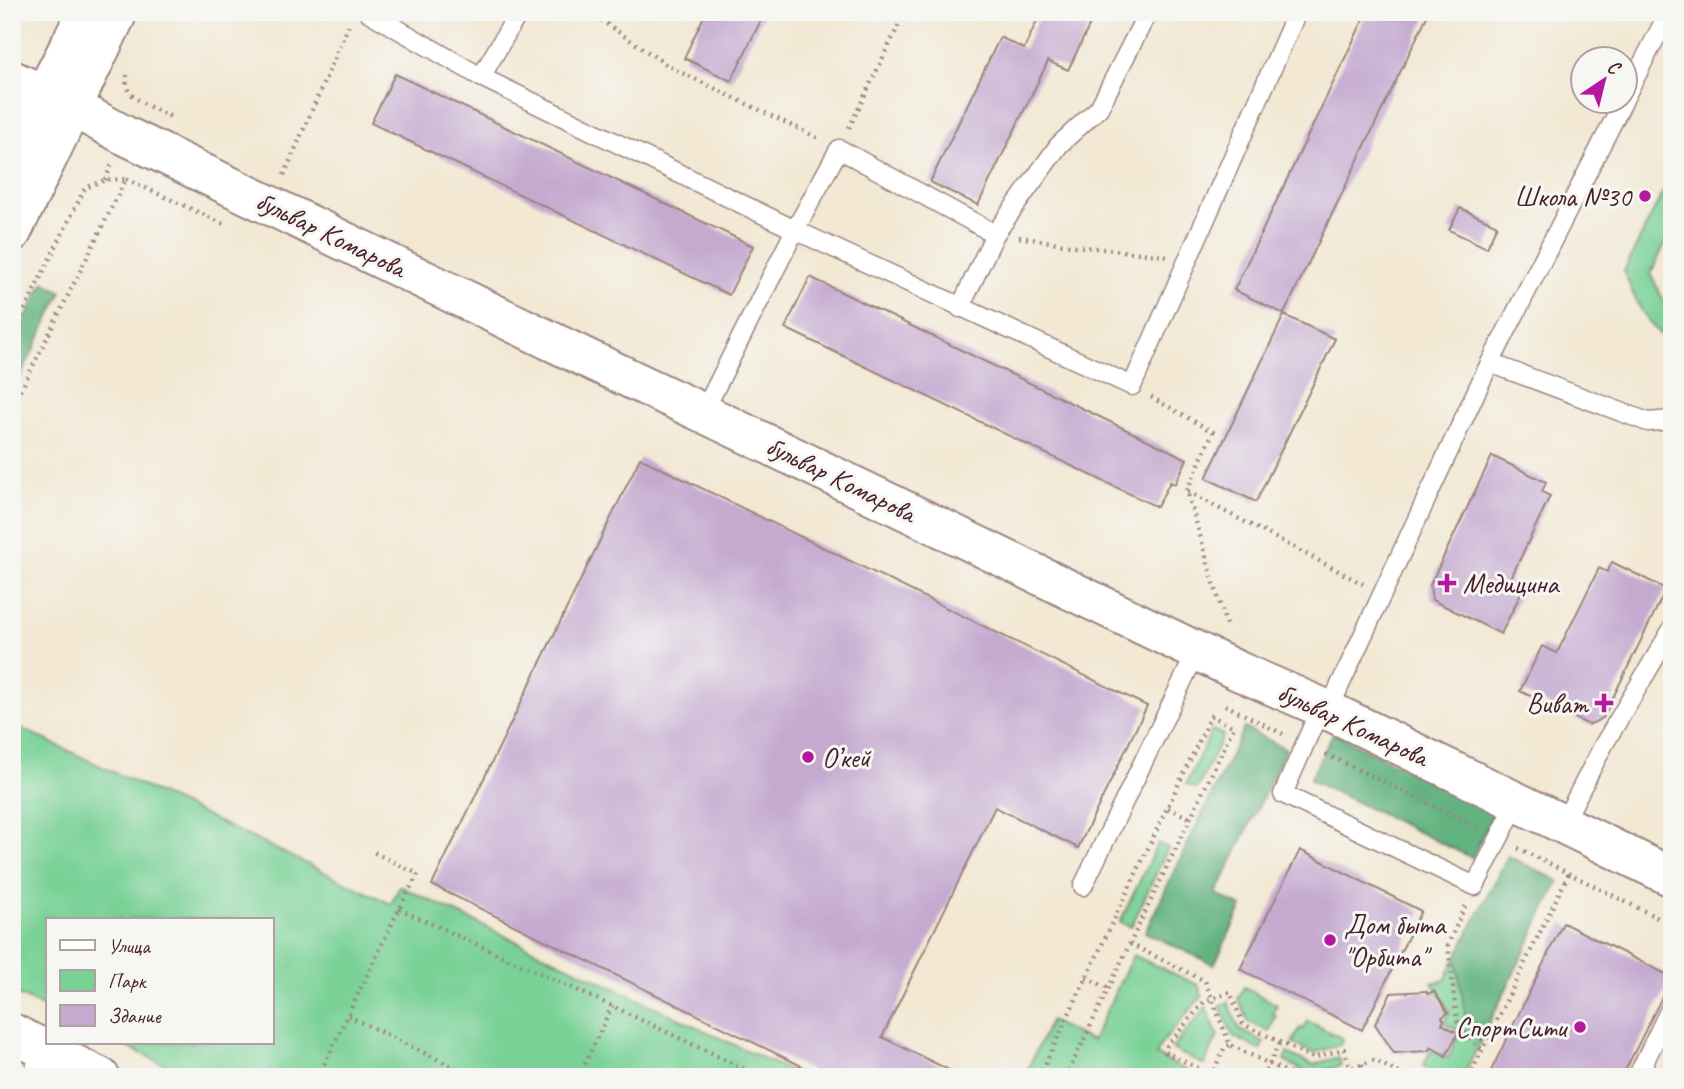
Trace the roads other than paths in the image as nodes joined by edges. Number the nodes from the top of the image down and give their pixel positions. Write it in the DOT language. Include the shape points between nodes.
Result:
graph roads {
  1 [pos="87,12"];
  2 [pos="118,12"];
  3 [pos="368,12"];
  4 [pos="519,12"];
  5 [pos="1148,12"];
  6 [pos="1297,12"];
  7 [pos="1669,12"];
  8 [pos="1638,73"];
  9 [pos="481,77"];
  10 [pos="43,94"];
  11 [pos="1616,116"];
  12 [pos="12,165"];
  13 [pos="795,230"];
  14 [pos="12,232"];
  15 [pos="995,234"];
  16 [pos="960,308"];
  17 [pos="1490,363"];
  18 [pos="704,413"];
  19 [pos="1672,420"];
  20 [pos="1672,629"];
  21 [pos="1213,642"];
  22 [pos="1325,709"];
  23 [pos="1517,802"];
  24 [pos="1563,824"];
  25 [pos="1672,877"];
  26 [pos="1083,886"];
  27 [pos="1672,1005"];
  28 [pos="29,1053"];
  29 [pos="100,1077"];
  30 [pos="1637,1077"];
  1 -- 10 [label="street"];
  2 -- 10 [label="street"];
  3 -- 9 [label="lane"];
  4 -- 9 [label="lane"];
  5 -- 15 [label="lane" via="1099,108 1059,145"];
  6 -- 16 [label="lane" via="1132,386"];
  7 -- 8 [label="lane"];
  9 -- 13 [label="lane"];
  10 -- 12 [label="street"];
  10 -- 14 [label="street"];
  10 -- 18 [label="street, бульвар Комарова"];
  11 -- 17 [label="lane"];
  13 -- 15 [label="lane" via="839,149"];
  13 -- 16 [label="lane"];
  13 -- 18 [label="lane"];
  15 -- 16 [label="lane"];
  17 -- 19 [label="lane" via="1648,422"];
  17 -- 22 [label="lane"];
  18 -- 21 [label="street, бульвар Комарова"];
  20 -- 24 [label="lane"];
  21 -- 22 [label="street, бульвар Комарова"];
  21 -- 26 [label="lane"];
  22 -- 23 [label="street, бульвар Комарова"];
  22 -- 23 [label="lane" via="1283,794 1475,886"];
  23 -- 24 [label="street, бульвар Комарова"];
  24 -- 25 [label="street, бульвар Комарова"];
  27 -- 30 [label="lane"];
  28 -- 29 [label="street"];
}
